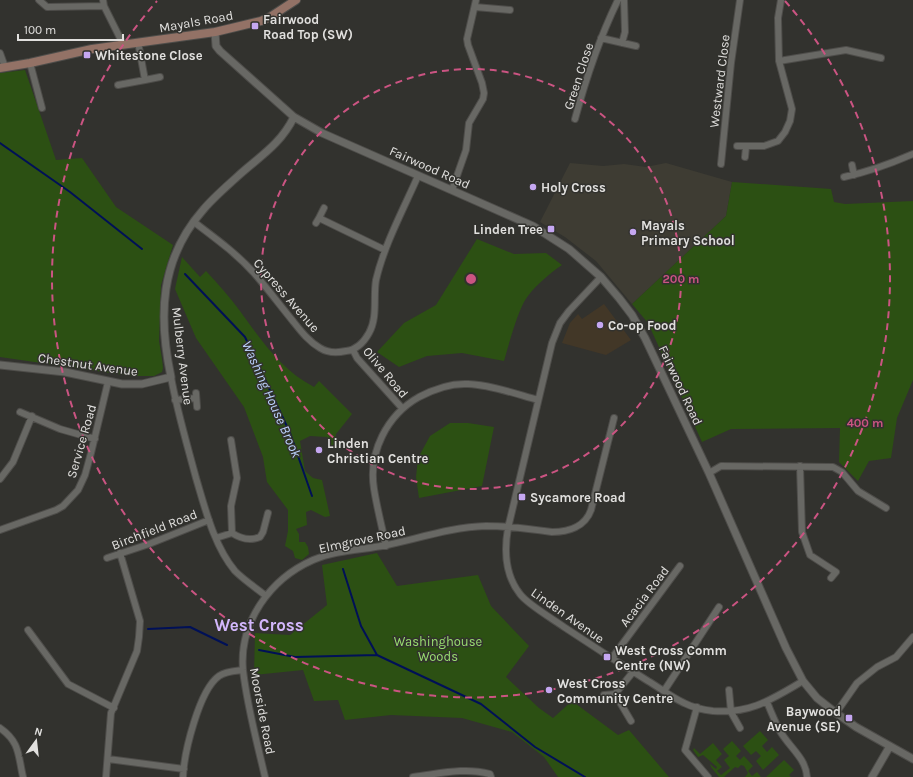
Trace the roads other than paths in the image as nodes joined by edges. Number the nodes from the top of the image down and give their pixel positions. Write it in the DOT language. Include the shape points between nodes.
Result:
graph roads {
  1 [pos="38,0"];
  2 [pos="296,0"];
  3 [pos="476,0"];
  4 [pos="618,0"];
  5 [pos="624,0"];
  6 [pos="740,0"];
  7 [pos="781,0"];
  8 [pos="103,3"];
  9 [pos="475,7"];
  10 [pos="510,10"];
  11 [pos="215,32"];
  12 [pos="601,38"];
  13 [pos="138,42"];
  14 [pos="622,42"];
  15 [pos="123,44"];
  16 [pos="636,46"];
  17 [pos="0,53"];
  18 [pos="881,58"];
  19 [pos="779,61"];
  20 [pos="30,62"];
  21 [pos="3,67"];
  22 [pos="160,77"];
  23 [pos="146,80"];
  24 [pos="118,85"];
  25 [pos="42,108"];
  26 [pos="294,117"];
  27 [pos="575,120"];
  28 [pos="737,146"];
  29 [pos="746,147"];
  30 [pos="913,154"];
  31 [pos="745,156"];
  32 [pos="721,164"];
  33 [pos="852,165"];
  34 [pos="854,175"];
  35 [pos="418,176"];
  36 [pos="844,177"];
  37 [pos="452,190"];
  38 [pos="324,208"];
  39 [pos="194,222"];
  40 [pos="385,250"];
  41 [pos="601,277"];
  42 [pos="353,350"];
  43 [pos="0,365"];
  44 [pos="170,372"];
  45 [pos="108,382"];
  46 [pos="176,400"];
  47 [pos="538,400"];
  48 [pos="196,407"];
  49 [pos="402,408"];
  50 [pos="20,412"];
  51 [pos="32,416"];
  52 [pos="614,418"];
  53 [pos="95,439"];
  54 [pos="231,440"];
  55 [pos="800,466"];
  56 [pos="709,473"];
  57 [pos="0,479"];
  58 [pos="886,508"];
  59 [pos="268,513"];
  60 [pos="208,520"];
  61 [pos="508,528"];
  62 [pos="0,530"];
  63 [pos="232,532"];
  64 [pos="216,538"];
  65 [pos="386,546"];
  66 [pos="120,554"];
  67 [pos="107,558"];
  68 [pos="680,566"];
  69 [pos="831,578"];
  70 [pos="266,596"];
  71 [pos="719,606"];
  72 [pos="249,625"];
  73 [pos="28,630"];
  74 [pos="913,637"];
  75 [pos="612,658"];
  76 [pos="243,670"];
  77 [pos="633,672"];
  78 [pos="803,681"];
  79 [pos="729,690"];
  80 [pos="664,691"];
  81 [pos="615,694"];
  82 [pos="604,695"];
  83 [pos="767,702"];
  84 [pos="114,708"];
  85 [pos="697,708"];
  86 [pos="730,712"];
  87 [pos="836,713"];
  88 [pos="631,721"];
  89 [pos="0,728"];
  90 [pos="740,728"];
  91 [pos="890,746"];
  92 [pos="108,759"];
  93 [pos="913,759"];
  94 [pos="184,769"];
  95 [pos="491,776"];
  96 [pos="23,777"];
  97 [pos="106,777"];
  98 [pos="184,777"];
  99 [pos="265,777"];
  100 [pos="413,777"];
  101 [pos="708,777"];
  102 [pos="807,777"];
  103 [pos="872,777"];
  1 -- 8 [label="street" via="47,7"];
  2 -- 11 [label="main road, Mayals Road" via="261,21"];
  3 -- 9 [label="street"];
  4 -- 12 [label="street, Green Close"];
  5 -- 14 [label="street" via="625,32"];
  6 -- 32 [label="street, Westward Close"];
  7 -- 19 [label="street" via="778,18"];
  8 -- 15 [label="street"];
  9 -- 10 [label="street"];
  9 -- 37 [label="street" via="467,39 484,93 469,123 466,150"];
  11 -- 13 [label="main road, Mayals Road"];
  11 -- 26 [label="street, Fairwood Road" via="216,46 220,51"];
  12 -- 14 [label="street, Green Close"];
  12 -- 27 [label="street, Green Close"];
  13 -- 15 [label="main road, Mayals Road"];
  13 -- 23 [label="street"];
  14 -- 16 [label="street, Green Close"];
  15 -- 20 [label="main road, Mayals Road"];
  17 -- 21 [label="street"];
  18 -- 19 [label="street" via="846,50"];
  19 -- 29 [label="street" via="792,109 790,122 778,141 764,146"];
  20 -- 21 [label="main road, Mayals Road"];
  20 -- 25 [label="street"];
  22 -- 23 [label="street"];
  23 -- 24 [label="street"];
  26 -- 35 [label="street, Fairwood Road" via="322,133"];
  26 -- 39 [label="street, Mulberry Avenue" via="278,142 216,196"];
  28 -- 29 [label="street"];
  29 -- 31 [label="street"];
  30 -- 34 [label="street" via="892,164"];
  33 -- 34 [label="street"];
  34 -- 36 [label="street"];
  35 -- 37 [label="street, Fairwood Road"];
  35 -- 40 [label="street"];
  37 -- 41 [label="street, Fairwood Road" via="533,226 569,249"];
  38 -- 40 [label="street" via="317,220"];
  39 -- 42 [label="street, Cypress Avenue" via="229,249 255,274 305,336 328,351"];
  39 -- 44 [label="street, Mulberry Avenue" via="176,252 165,289 163,313"];
  40 -- 42 [label="street" via="376,280 372,324 369,333"];
  41 -- 47 [label="street, Linden Avenue" via="560,323"];
  41 -- 56 [label="street, Fairwood Road" via="632,315 646,338"];
  42 -- 49 [label="street, Olive Road" via="357,358"];
  43 -- 45 [label="street, Chestnut Avenue" via="65,372"];
  44 -- 45 [label="street, Chestnut Avenue" via="142,384"];
  44 -- 46 [label="street, Mulberry Avenue"];
  45 -- 53 [label="street, Service Road"];
  46 -- 48 [label="street" via="196,396"];
  46 -- 60 [label="street, Mulberry Avenue"];
  47 -- 49 [label="street" via="482,386 454,384 432,390"];
  47 -- 61 [label="street, Linden Avenue"];
  49 -- 65 [label="street" via="385,429 374,461 374,488"];
  50 -- 51 [label="street"];
  51 -- 53 [label="street" via="60,429"];
  51 -- 57 [label="street" via="13,462"];
  52 -- 61 [label="street" via="591,510 586,520 560,532"];
  53 -- 62 [label="street, Service Road" via="78,490 63,506"];
  54 -- 63 [label="street" via="237,478 231,506"];
  55 -- 56 [label="street" via="721,466"];
  55 -- 58 [label="street" via="833,467 842,472 858,491"];
  55 -- 69 [label="street" via="802,532 810,555 836,572"];
  56 -- 78 [label="street, Fairwood Road"];
  59 -- 63 [label="street" via="264,532 260,537 250,540"];
  60 -- 64 [label="street, Mulberry Avenue"];
  60 -- 66 [label="street, Birchfield Road"];
  61 -- 65 [label="street, Elmgrove Road" via="486,526 453,530"];
  61 -- 75 [label="street, Linden Avenue" via="506,559 520,595 541,612"];
  63 -- 64 [label="street"];
  64 -- 70 [label="street, Mulberry Avenue" via="235,571"];
  65 -- 70 [label="street, Elmgrove Road" via="315,560 293,570"];
  66 -- 67 [label="street, Birchfield Road"];
  66 -- 84 [label="street" via="140,621 137,651"];
  68 -- 75 [label="street, Acacia Road"];
  70 -- 72 [label="street, Elmgrove Road"];
  71 -- 80 [label="street"];
  72 -- 76 [label="street, Moorside Road" via="244,645"];
  73 -- 84 [label="street" via="68,684"];
  74 -- 87 [label="street" via="896,657 877,666 857,683"];
  75 -- 77 [label="street, Linden Avenue"];
  76 -- 94 [label="street" via="226,672 210,684 192,730"];
  76 -- 99 [label="street, Moorside Road" via="250,714"];
  77 -- 80 [label="street, Linden Avenue"];
  77 -- 81 [label="street"];
  78 -- 83 [label="street, Linden Avenue"];
  78 -- 87 [label="street, Fairwood Road"];
  79 -- 86 [label="street"];
  80 -- 85 [label="street, Linden Avenue"];
  81 -- 82 [label="street"];
  81 -- 88 [label="street"];
  83 -- 86 [label="street, Linden Avenue"];
  83 -- 102 [label="street" via="780,732 802,761"];
  84 -- 92 [label="street" via="111,713"];
  85 -- 86 [label="street, Linden Avenue"];
  85 -- 101 [label="street" via="685,750"];
  86 -- 90 [label="street"];
  87 -- 91 [label="street, Fairwood Road"];
  89 -- 96 [label="street" via="9,734 16,744"];
  91 -- 93 [label="street, Fairwood Road"];
  91 -- 103 [label="street"];
  92 -- 94 [label="street"];
  92 -- 97 [label="street"];
  94 -- 98 [label="street"];
  95 -- 100 [label="street" via="461,770"];
}
